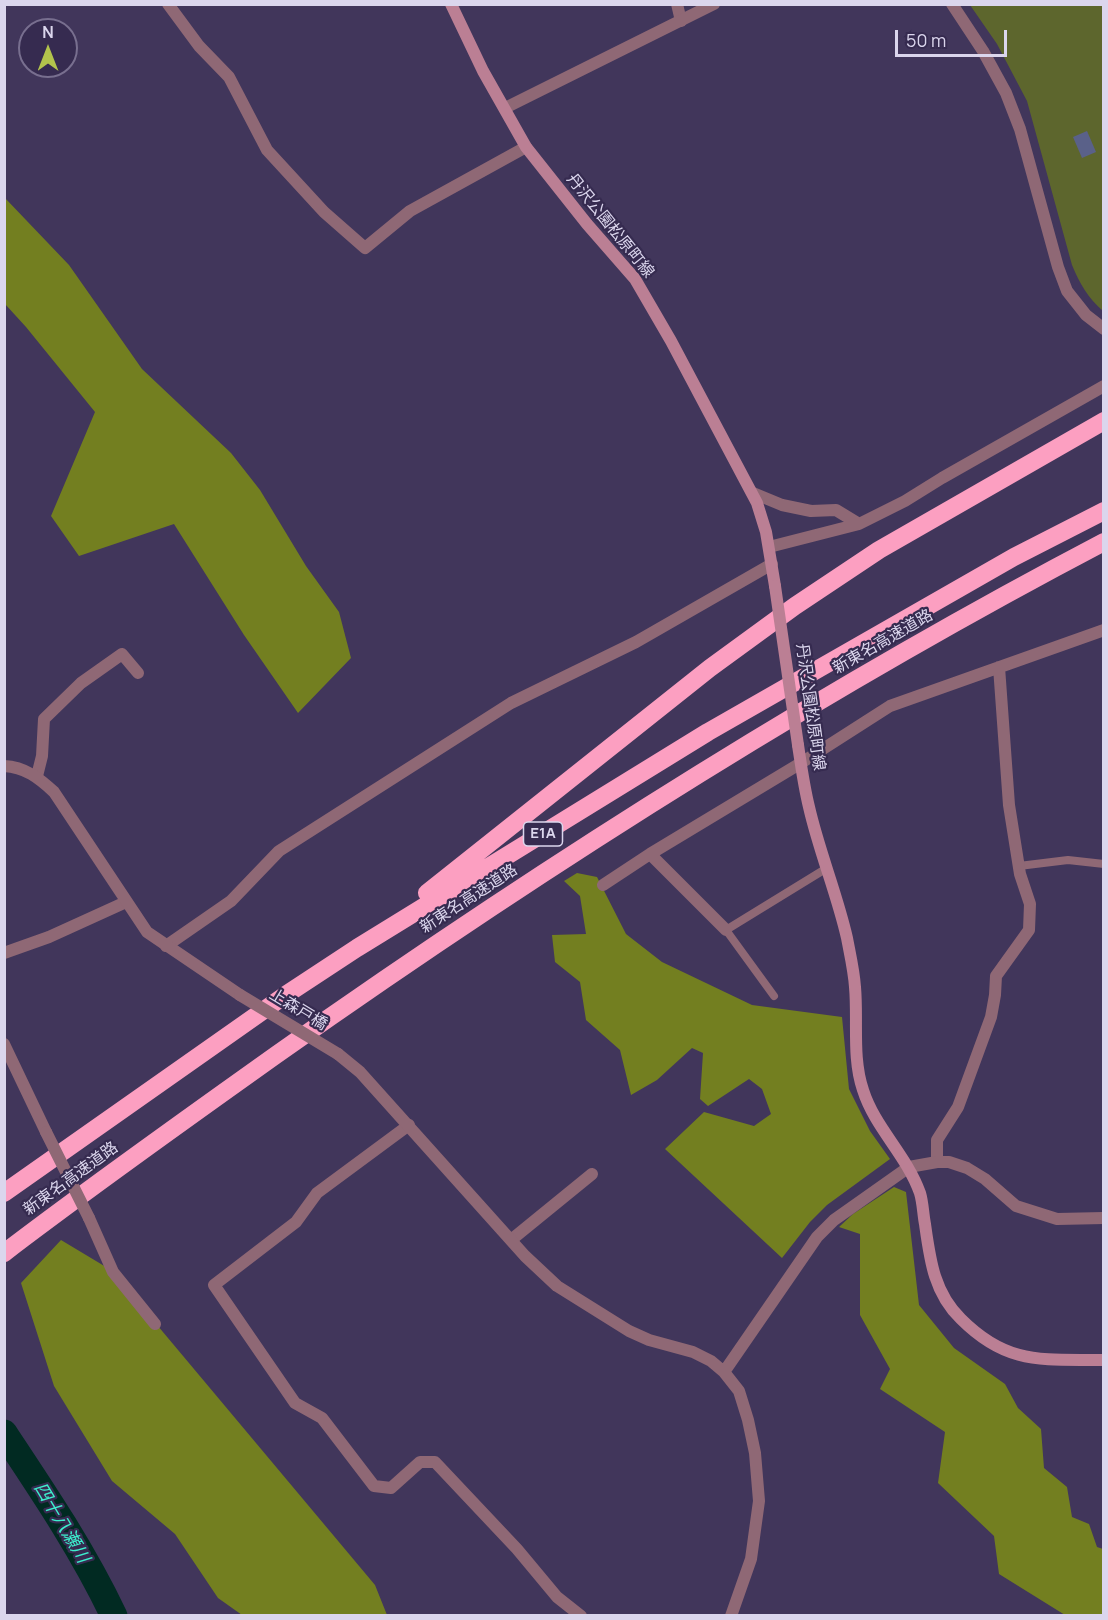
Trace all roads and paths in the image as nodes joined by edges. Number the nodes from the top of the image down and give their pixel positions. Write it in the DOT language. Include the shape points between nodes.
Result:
graph roads {
  1 [pos="168,4"];
  2 [pos="451,4"];
  3 [pos="677,4"];
  4 [pos="714,4"];
  5 [pos="952,4"];
  6 [pos="681,21"];
  7 [pos="505,108"];
  8 [pos="526,147"];
  9 [pos="1104,329"];
  10 [pos="1104,386"];
  11 [pos="1104,422"];
  12 [pos="753,494"];
  13 [pos="1104,510"];
  14 [pos="859,525"];
  15 [pos="1104,542"];
  16 [pos="769,547"];
  17 [pos="772,564"];
  18 [pos="1104,630"];
  19 [pos="999,667"];
  20 [pos="138,673"];
  21 [pos="801,763"];
  22 [pos="4,766"];
  23 [pos="37,776"];
  24 [pos="650,854"];
  25 [pos="1104,864"];
  26 [pos="1019,866"];
  27 [pos="827,868"];
  28 [pos="603,885"];
  29 [pos="126,902"];
  30 [pos="726,930"];
  31 [pos="166,946"];
  32 [pos="357,948"];
  33 [pos="4,953"];
  34 [pos="774,996"];
  35 [pos="4,1044"];
  36 [pos="409,1125"];
  37 [pos="937,1162"];
  38 [pos="904,1170"];
  39 [pos="592,1174"];
  40 [pos="4,1193"];
  41 [pos="1104,1218"];
  42 [pos="511,1240"];
  43 [pos="4,1253"];
  44 [pos="156,1324"];
  45 [pos="1104,1360"];
  46 [pos="724,1372"];
  47 [pos="581,1616"];
  48 [pos="731,1616"];
  1 -- 8 [label="street" via="199,46 229,76 267,150 324,212 365,248 410,211"];
  2 -- 7 [label="main road, 丹沢公園松原町線"];
  3 -- 6 [label="street"];
  4 -- 6 [label="street"];
  5 -- 9 [label="street" via="1010,102 1067,291 1086,315"];
  6 -- 7 [label="street"];
  7 -- 8 [label="main road, 丹沢公園松原町線"];
  8 -- 12 [label="main road, 丹沢公園松原町線" via="635,279"];
  10 -- 14 [label="street"];
  11 -- 32 [label="highway" via="879,550 795,606 710,668"];
  12 -- 14 [label="street" via="811,511 836,510"];
  12 -- 16 [label="main road, 丹沢公園松原町線"];
  13 -- 32 [label="highway, 新東名高速道路 / E1A" via="708,732"];
  14 -- 16 [label="street"];
  15 -- 43 [label="highway, 新東名高速道路 / E1A" via="848,684 541,875 377,984"];
  16 -- 17 [label="main road, 丹沢公園松原町線"];
  17 -- 21 [label="main road, 丹沢公園松原町線, bridge"];
  17 -- 31 [label="street" via="636,642 511,703 279,851 231,901"];
  18 -- 19 [label="street"];
  19 -- 21 [label="street" via="890,706"];
  19 -- 26 [label="street" via="1009,805"];
  20 -- 23 [label="street" via="122,654 81,684 44,719"];
  21 -- 24 [label="street"];
  21 -- 27 [label="main road, 丹沢公園松原町線" via="809,808"];
  22 -- 23 [label="street"];
  23 -- 29 [label="street, 上森戸橋" via="54,792"];
  24 -- 28 [label="street"];
  24 -- 30 [label="street"];
  25 -- 26 [label="lane" via="1068,860"];
  26 -- 37 [label="street" via="1030,904 1029,930 996,976 992,1017 958,1107 937,1140"];
  27 -- 30 [label="lane"];
  27 -- 38 [label="main road, 丹沢公園松原町線" via="847,937 855,985 858,1073 873,1114"];
  29 -- 31 [label="street, 上森戸橋" via="147,932"];
  29 -- 33 [label="street"];
  30 -- 34 [label="lane"];
  31 -- 36 [label="street, 上森戸橋, bridge" via="339,1054"];
  32 -- 40 [label="highway, 新東名高速道路 / E1A"];
  35 -- 44 [label="street, bridge" via="113,1272"];
  36 -- 42 [label="street, 上森戸橋"];
  36 -- 47 [label="street" via="317,1193 296,1222 214,1285 295,1403 322,1418 374,1486 391,1488 420,1462 435,1462 557,1597"];
  37 -- 38 [label="street"];
  37 -- 41 [label="street" via="967,1168 1016,1206 1057,1219"];
  38 -- 45 [label="main road, 丹沢公園松原町線" via="921,1196 935,1281 960,1319 1004,1351 1035,1359"];
  38 -- 46 [label="street" via="834,1220 817,1237"];
  39 -- 42 [label="street"];
  42 -- 46 [label="street, 上森戸橋" via="557,1286 628,1331 693,1352"];
  46 -- 48 [label="street" via="739,1391 748,1420 759,1501 751,1559"];
}
